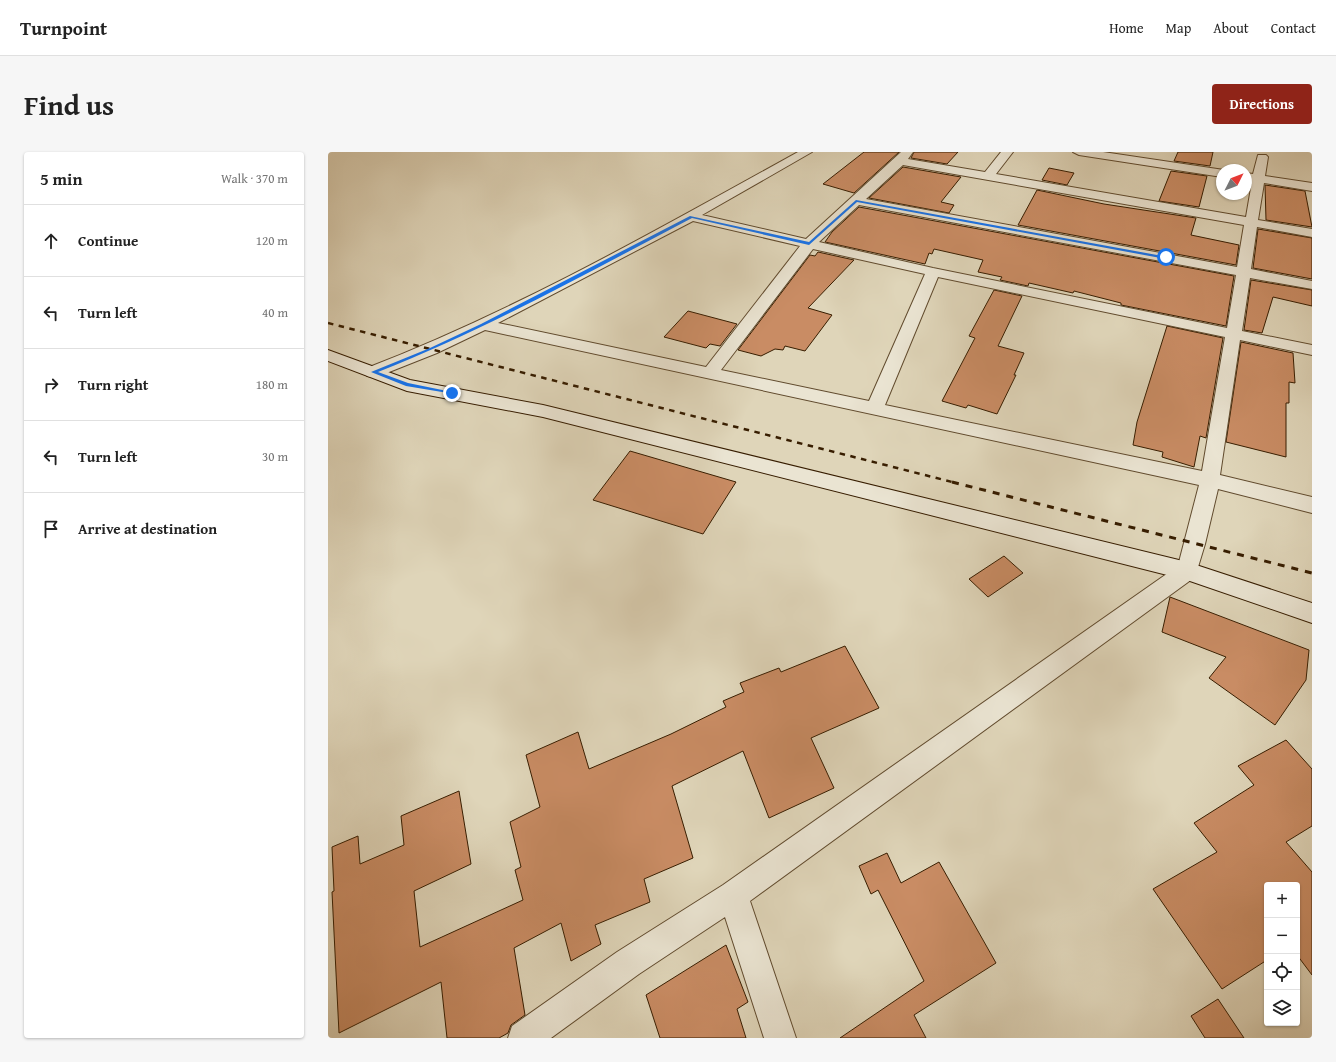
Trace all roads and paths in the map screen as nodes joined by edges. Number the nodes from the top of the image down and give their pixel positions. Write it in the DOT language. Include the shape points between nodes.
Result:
graph roads {
  1 [pos="806,152"];
  2 [pos="1007,152"];
  3 [pos="1079,152"];
  4 [pos="904,156"];
  5 [pos="1262,157"];
  6 [pos="1216,173"];
  7 [pos="988,176"];
  8 [pos="1252,178"];
  9 [pos="1312,188"];
  10 [pos="1251,200"];
  11 [pos="856,201"];
  12 [pos="692,217"];
  13 [pos="1250,222"];
  14 [pos="1312,233"];
  15 [pos="809,244"];
  16 [pos="933,272"];
  17 [pos="1242,272"];
  18 [pos="1312,285"];
  19 [pos="483,325"];
  20 [pos="1233,334"];
  21 [pos="1312,350"];
  22 [pos="328,354"];
  23 [pos="373,372"];
  24 [pos="710,373"];
  25 [pos="875,408"];
  26 [pos="1210,480"];
  27 [pos="1312,505"];
  28 [pos="1187,571"];
  29 [pos="1312,613"];
  30 [pos="733,895"];
  31 [pos="524,1038"];
  32 [pos="780,1038"];
  1 -- 12 [label="street"];
  2 -- 7 [label="street"];
  3 -- 6 [label="street"];
  4 -- 7 [label="street"];
  4 -- 11 [label="street"];
  5 -- 8 [label="street"];
  7 -- 13 [label="street"];
  8 -- 9 [label="street"];
  10 -- 13 [label="street"];
  11 -- 15 [label="street"];
  11 -- 17 [label="street"];
  12 -- 15 [label="street"];
  12 -- 19 [label="street"];
  13 -- 14 [label="street"];
  13 -- 17 [label="street"];
  15 -- 16 [label="street"];
  15 -- 24 [label="street"];
  16 -- 20 [label="street"];
  16 -- 25 [label="street"];
  17 -- 18 [label="street"];
  17 -- 20 [label="street"];
  19 -- 23 [label="street"];
  19 -- 24 [label="street"];
  20 -- 21 [label="street"];
  20 -- 26 [label="street"];
  22 -- 23 [label="street"];
  23 -- 28 [label="street" via="407,385 542,410"];
  24 -- 25 [label="street"];
  25 -- 26 [label="street"];
  26 -- 27 [label="street"];
  26 -- 28 [label="street"];
  28 -- 29 [label="street"];
  28 -- 30 [label="street"];
  30 -- 31 [label="street" via="628,964"];
  30 -- 32 [label="street"];
}
